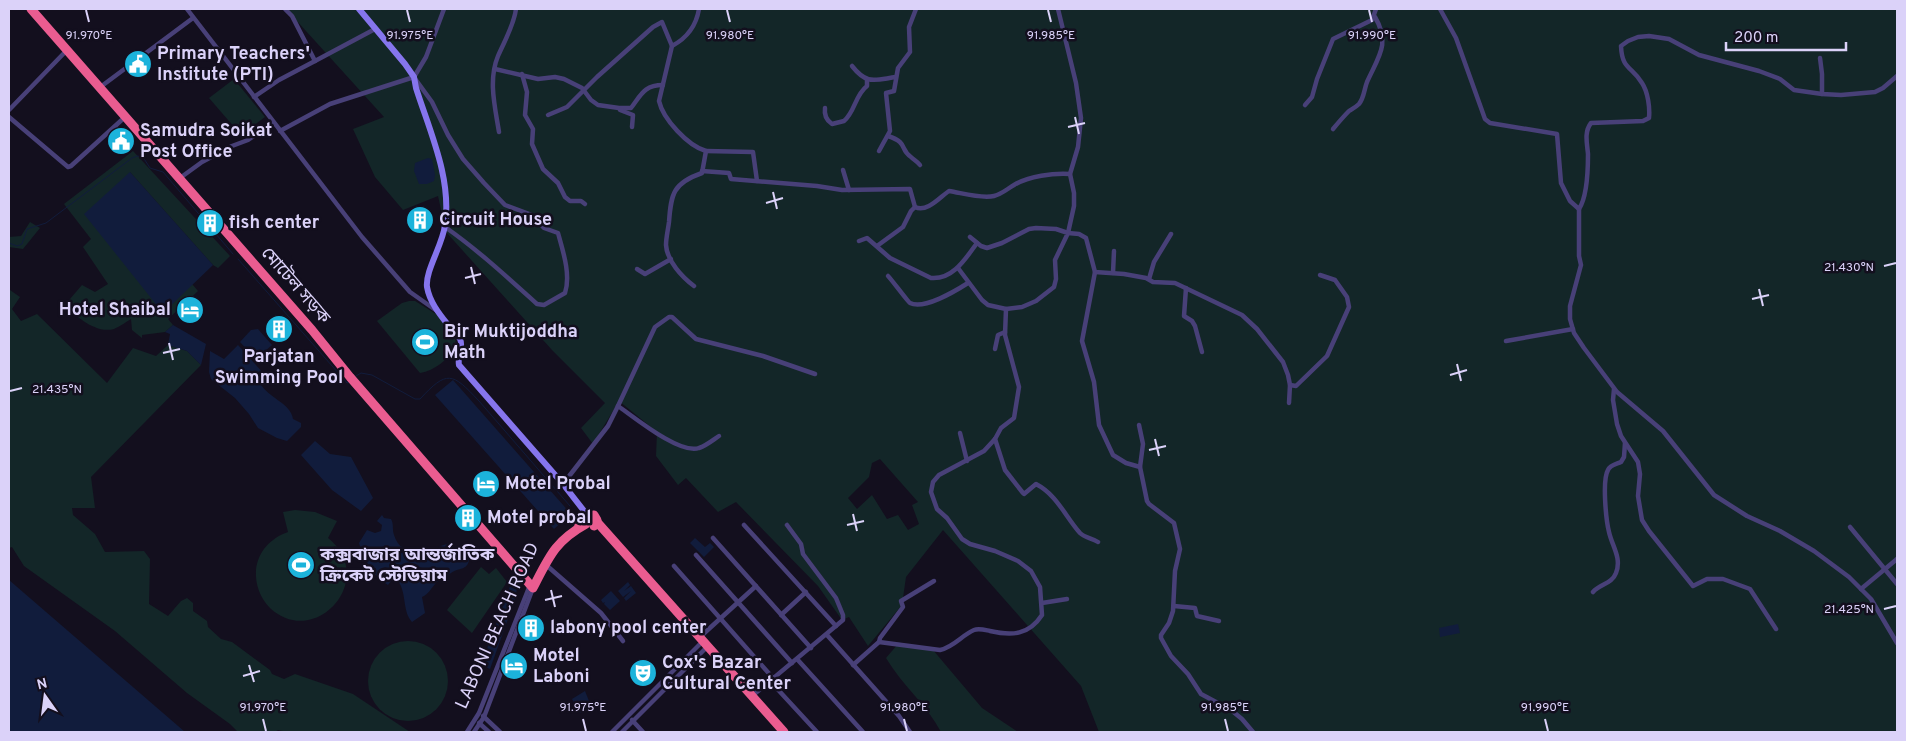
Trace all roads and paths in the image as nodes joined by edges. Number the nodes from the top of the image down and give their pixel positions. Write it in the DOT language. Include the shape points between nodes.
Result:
graph roads {
  1 [pos="30,9"];
  2 [pos="187,9"];
  3 [pos="285,9"];
  4 [pos="359,9"];
  5 [pos="444,9"];
  6 [pos="516,9"];
  7 [pos="698,9"];
  8 [pos="916,9"];
  9 [pos="1058,9"];
  10 [pos="1376,9"];
  11 [pos="1440,9"];
  12 [pos="1375,17"];
  13 [pos="193,18"];
  14 [pos="375,29"];
  15 [pos="672,46"];
  16 [pos="66,50"];
  17 [pos="1820,58"];
  18 [pos="315,61"];
  19 [pos="852,66"];
  20 [pos="495,69"];
  21 [pos="522,74"];
  22 [pos="1897,76"];
  23 [pos="414,77"];
  24 [pos="896,77"];
  25 [pos="867,79"];
  26 [pos="662,85"];
  27 [pos="99,88"];
  28 [pos="584,90"];
  29 [pos="1822,94"];
  30 [pos="254,97"];
  31 [pos="1305,105"];
  32 [pos="619,108"];
  33 [pos="825,108"];
  34 [pos="9,110"];
  35 [pos="548,115"];
  36 [pos="9,117"];
  37 [pos="126,117"];
  38 [pos="274,123"];
  39 [pos="632,127"];
  40 [pos="1333,129"];
  41 [pos="280,131"];
  42 [pos="499,132"];
  43 [pos="888,136"];
  44 [pos="706,151"];
  45 [pos="879,152"];
  46 [pos="920,164"];
  47 [pos="843,170"];
  48 [pos="702,171"];
  49 [pos="1070,174"];
  50 [pos="180,178"];
  51 [pos="757,181"];
  52 [pos="849,190"];
  53 [pos="585,204"];
  54 [pos="916,207"];
  55 [pos="1579,208"];
  56 [pos="445,227"];
  57 [pos="1068,233"];
  58 [pos="1171,234"];
  59 [pos="970,237"];
  60 [pos="859,241"];
  61 [pos="977,243"];
  62 [pos="876,246"];
  63 [pos="1114,251"];
  64 [pos="671,259"];
  65 [pos="958,268"];
  66 [pos="637,269"];
  67 [pos="1095,272"];
  68 [pos="1113,273"];
  69 [pos="1320,275"];
  70 [pos="888,276"];
  71 [pos="1150,279"];
  72 [pos="968,283"];
  73 [pos="694,286"];
  74 [pos="1186,288"];
  75 [pos="1006,309"];
  76 [pos="438,312"];
  77 [pos="1573,329"];
  78 [pos="1005,332"];
  79 [pos="1506,341"];
  80 [pos="995,349"];
  81 [pos="1202,352"];
  82 [pos="815,374"];
  83 [pos="1290,385"];
  84 [pos="1615,390"];
  85 [pos="1289,403"];
  86 [pos="618,406"];
  87 [pos="1139,426"];
  88 [pos="960,433"];
  89 [pos="719,436"];
  90 [pos="995,439"];
  91 [pos="1625,443"];
  92 [pos="967,461"];
  93 [pos="1140,467"];
  94 [pos="563,484"];
  95 [pos="590,521"];
  96 [pos="744,525"];
  97 [pos="787,525"];
  98 [pos="1850,527"];
  99 [pos="713,538"];
  100 [pos="1098,542"];
  101 [pos="696,554"];
  102 [pos="1897,559"];
  103 [pos="545,564"];
  104 [pos="674,566"];
  105 [pos="1885,569"];
  106 [pos="934,581"];
  107 [pos="1897,584"];
  108 [pos="532,586"];
  109 [pos="756,586"];
  110 [pos="1861,589"];
  111 [pos="806,592"];
  112 [pos="1593,592"];
  113 [pos="1067,599"];
  114 [pos="739,602"];
  115 [pos="1042,603"];
  116 [pos="1174,606"];
  117 [pos="782,615"];
  118 [pos="720,619"];
  119 [pos="1219,621"];
  120 [pos="836,626"];
  121 [pos="1776,629"];
  122 [pos="826,635"];
  123 [pos="623,640"];
  124 [pos="879,642"];
  125 [pos="1897,643"];
  126 [pos="701,644"];
  127 [pos="811,648"];
  128 [pos="797,659"];
  129 [pos="792,663"];
  130 [pos="853,665"];
  131 [pos="772,680"];
  132 [pos="662,681"];
  133 [pos="667,686"];
  134 [pos="752,696"];
  135 [pos="479,713"];
  136 [pos="628,716"];
  137 [pos="484,717"];
  138 [pos="474,720"];
  139 [pos="633,721"];
  140 [pos="479,724"];
  141 [pos="467,732"];
  142 [pos="474,732"];
  143 [pos="489,732"];
  144 [pos="500,732"];
  145 [pos="612,732"];
  146 [pos="622,732"];
  147 [pos="643,732"];
  148 [pos="776,732"];
  149 [pos="784,732"];
  150 [pos="817,732"];
  151 [pos="863,732"];
  152 [pos="910,732"];
  153 [pos="1253,732"];
  1 -- 16 [label="highway, মোটেল সড়ক"];
  2 -- 13 [label="street"];
  3 -- 18 [label="street" via="292,16"];
  4 -- 14 [label="street"];
  5 -- 23 [label="street" via="426,57"];
  6 -- 20 [label="street"];
  7 -- 15 [label="street" via="686,39"];
  8 -- 24 [label="street" via="909,27 910,52 898,68"];
  9 -- 49 [label="street" via="1081,118 1078,147"];
  10 -- 12 [label="street"];
  11 -- 55 [label="street" via="1456,38 1485,119 1490,123 1557,134 1561,182 1570,201"];
  12 -- 31 [label="street" via="1333,39 1312,97"];
  12 -- 40 [label="street" via="1381,26 1382,52 1358,105"];
  13 -- 27 [label="street"];
  13 -- 30 [label="street"];
  14 -- 18 [label="street"];
  14 -- 23 [label="street"];
  15 -- 26 [label="street"];
  15 -- 28 [label="street" via="662,22"];
  16 -- 27 [label="highway, মোটেল সড়ক"];
  16 -- 34 [label="street"];
  17 -- 29 [label="street"];
  18 -- 30 [label="street"];
  19 -- 25 [label="street" via="860,77"];
  20 -- 21 [label="street"];
  20 -- 42 [label="street" via="492,93"];
  21 -- 28 [label="street" via="538,79 564,78"];
  21 -- 53 [label="street" via="527,92 525,115 533,129 532,144 543,169 558,183 565,197"];
  22 -- 29 [label="street" via="1875,92"];
  23 -- 41 [label="street" via="330,104"];
  23 -- 56 [label="street" via="446,188"];
  23 -- 56 [label="street" via="432,102 462,159 484,183 505,205 532,215 544,228 558,233 568,285 565,292 544,305 537,304 466,241"];
  24 -- 25 [label="street"];
  24 -- 43 [label="street" via="894,92 886,93"];
  25 -- 33 [label="street" via="867,86 844,121 828,122"];
  26 -- 32 [label="street" via="650,86 631,108"];
  26 -- 44 [label="street" via="660,109 681,136"];
  27 -- 37 [label="highway, মোটেল সড়ক"];
  28 -- 32 [label="street" via="598,105"];
  28 -- 35 [label="street" via="567,107"];
  29 -- 55 [label="street" via="1794,90 1780,79 1699,55 1669,39 1638,36 1628,40 1621,46 1621,52 1626,67 1643,83 1650,110 1648,118 1643,121 1591,123 1588,126 1584,200"];
  30 -- 38 [label="street"];
  32 -- 39 [label="street" via="633,116"];
  36 -- 37 [label="street" via="68,167"];
  37 -- 50 [label="highway, মোটেল সড়ক"];
  38 -- 41 [label="street"];
  38 -- 50 [label="street" via="248,140 202,162"];
  41 -- 76 [label="street" via="362,237 410,292"];
  43 -- 45 [label="street"];
  43 -- 46 [label="street" via="899,140"];
  44 -- 48 [label="street"];
  44 -- 51 [label="street" via="753,152"];
  47 -- 52 [label="street"];
  48 -- 51 [label="street" via="729,173 731,179"];
  48 -- 64 [label="street" via="677,188 669,205 666,246"];
  49 -- 54 [label="street" via="1023,181 992,197 949,191 926,208"];
  49 -- 57 [label="street" via="1074,206"];
  50 -- 108 [label="highway, মোটেল সড়ক"];
  51 -- 52 [label="street"];
  52 -- 54 [label="street" via="910,189"];
  54 -- 62 [label="street" via="903,227"];
  55 -- 77 [label="street" via="1581,265 1570,306"];
  56 -- 76 [label="street" via="427,279 430,298"];
  57 -- 61 [label="street" via="1053,228 1036,228 993,247 984,248"];
  57 -- 67 [label="street" via="1086,238"];
  57 -- 75 [label="street" via="1055,260 1054,287 1027,306"];
  58 -- 71 [label="street" via="1154,262"];
  59 -- 61 [label="street"];
  60 -- 62 [label="street" via="867,238"];
  61 -- 65 [label="street"];
  62 -- 65 [label="street" via="890,258 931,278 942,277"];
  63 -- 68 [label="street"];
  64 -- 66 [label="street" via="645,274"];
  64 -- 73 [label="street" via="683,278"];
  65 -- 72 [label="street"];
  67 -- 68 [label="street"];
  67 -- 93 [label="street" via="1082,341 1094,382 1099,425 1113,455"];
  68 -- 71 [label="street"];
  69 -- 83 [label="street" via="1334,280 1347,297 1348,307 1327,356 1296,386"];
  70 -- 72 [label="street" via="908,302 918,304 949,296"];
  71 -- 74 [label="street"];
  72 -- 75 [label="street" via="988,305"];
  74 -- 81 [label="street" via="1184,316 1195,326"];
  74 -- 83 [label="street" via="1236,312 1258,329 1283,362"];
  75 -- 78 [label="street"];
  76 -- 94 [label="street" via="460,338 459,365"];
  77 -- 79 [label="street"];
  77 -- 84 [label="street"];
  78 -- 80 [label="street" via="998,335"];
  78 -- 90 [label="street" via="1018,393 1014,418"];
  82 -- 86 [label="street" via="696,338 669,317 655,328"];
  83 -- 85 [label="street"];
  84 -- 91 [label="street" via="1613,400 1617,424"];
  84 -- 110 [label="street" via="1664,431 1714,495 1814,551"];
  86 -- 89 [label="street" via="681,447 698,449"];
  86 -- 94 [label="street" via="608,426"];
  87 -- 93 [label="street" via="1143,444"];
  88 -- 92 [label="street"];
  90 -- 92 [label="street" via="984,451"];
  90 -- 100 [label="street" via="1005,470 1024,494 1036,484 1045,489 1081,534"];
  91 -- 112 [label="street" via="1624,457 1608,469 1606,481 1609,533 1619,559 1617,571 1612,579"];
  91 -- 121 [label="street" via="1638,462 1642,520 1693,586 1708,579 1723,579 1750,590"];
  92 -- 115 [label="street" via="936,478 931,488 935,505 964,541 1018,561 1031,571 1040,587"];
  93 -- 116 [label="street" via="1147,501 1174,523 1180,545"];
  94 -- 95 [label="street"];
  95 -- 103 [label="highway, LABONI BEACH ROAD" via="562,540"];
  95 -- 108 [label="highway, LABONI BEACH ROAD" via="569,527 553,542"];
  95 -- 126 [label="highway"];
  96 -- 111 [label="street"];
  97 -- 120 [label="street" via="801,544 802,554 836,598 843,615 843,620"];
  98 -- 105 [label="street"];
  99 -- 109 [label="street"];
  101 -- 114 [label="street"];
  102 -- 105 [label="street"];
  103 -- 108 [label="highway, LABONI BEACH ROAD"];
  103 -- 123 [label="street" via="601,613"];
  104 -- 118 [label="street"];
  105 -- 107 [label="street"];
  105 -- 110 [label="street"];
  106 -- 124 [label="street" via="901,601 903,607"];
  108 -- 135 [label="street, LABONI BEACH ROAD"];
  108 -- 137 [label="street, LABONI BEACH ROAD"];
  109 -- 114 [label="street"];
  109 -- 117 [label="street"];
  110 -- 125 [label="street" via="1876,606"];
  111 -- 117 [label="street"];
  111 -- 120 [label="street"];
  113 -- 115 [label="street"];
  114 -- 118 [label="street"];
  114 -- 129 [label="street"];
  115 -- 124 [label="street" via="1042,615 1020,634 974,630 940,650"];
  116 -- 119 [label="street" via="1194,608 1196,616"];
  116 -- 153 [label="street" via="1161,635 1164,646 1201,694 1231,710"];
  117 -- 127 [label="street"];
  118 -- 126 [label="street"];
  118 -- 131 [label="street"];
  120 -- 122 [label="street"];
  122 -- 127 [label="street"];
  122 -- 130 [label="street"];
  124 -- 130 [label="street"];
  126 -- 132 [label="street"];
  126 -- 133 [label="street"];
  126 -- 134 [label="highway"];
  126 -- 148 [label="highway"];
  127 -- 128 [label="street"];
  128 -- 129 [label="street"];
  128 -- 151 [label="street"];
  129 -- 131 [label="street"];
  130 -- 152 [label="street"];
  131 -- 134 [label="street"];
  131 -- 150 [label="street"];
  132 -- 133 [label="street"];
  132 -- 136 [label="street"];
  133 -- 139 [label="street"];
  134 -- 149 [label="highway"];
  135 -- 137 [label="street"];
  135 -- 138 [label="street, LABONI BEACH ROAD"];
  136 -- 139 [label="street"];
  136 -- 145 [label="street"];
  137 -- 140 [label="street, LABONI BEACH ROAD"];
  137 -- 144 [label="street"];
  138 -- 140 [label="street"];
  138 -- 141 [label="street, LABONI BEACH ROAD"];
  139 -- 146 [label="street"];
  139 -- 147 [label="street"];
  140 -- 142 [label="street, LABONI BEACH ROAD"];
  140 -- 143 [label="street"];
}
